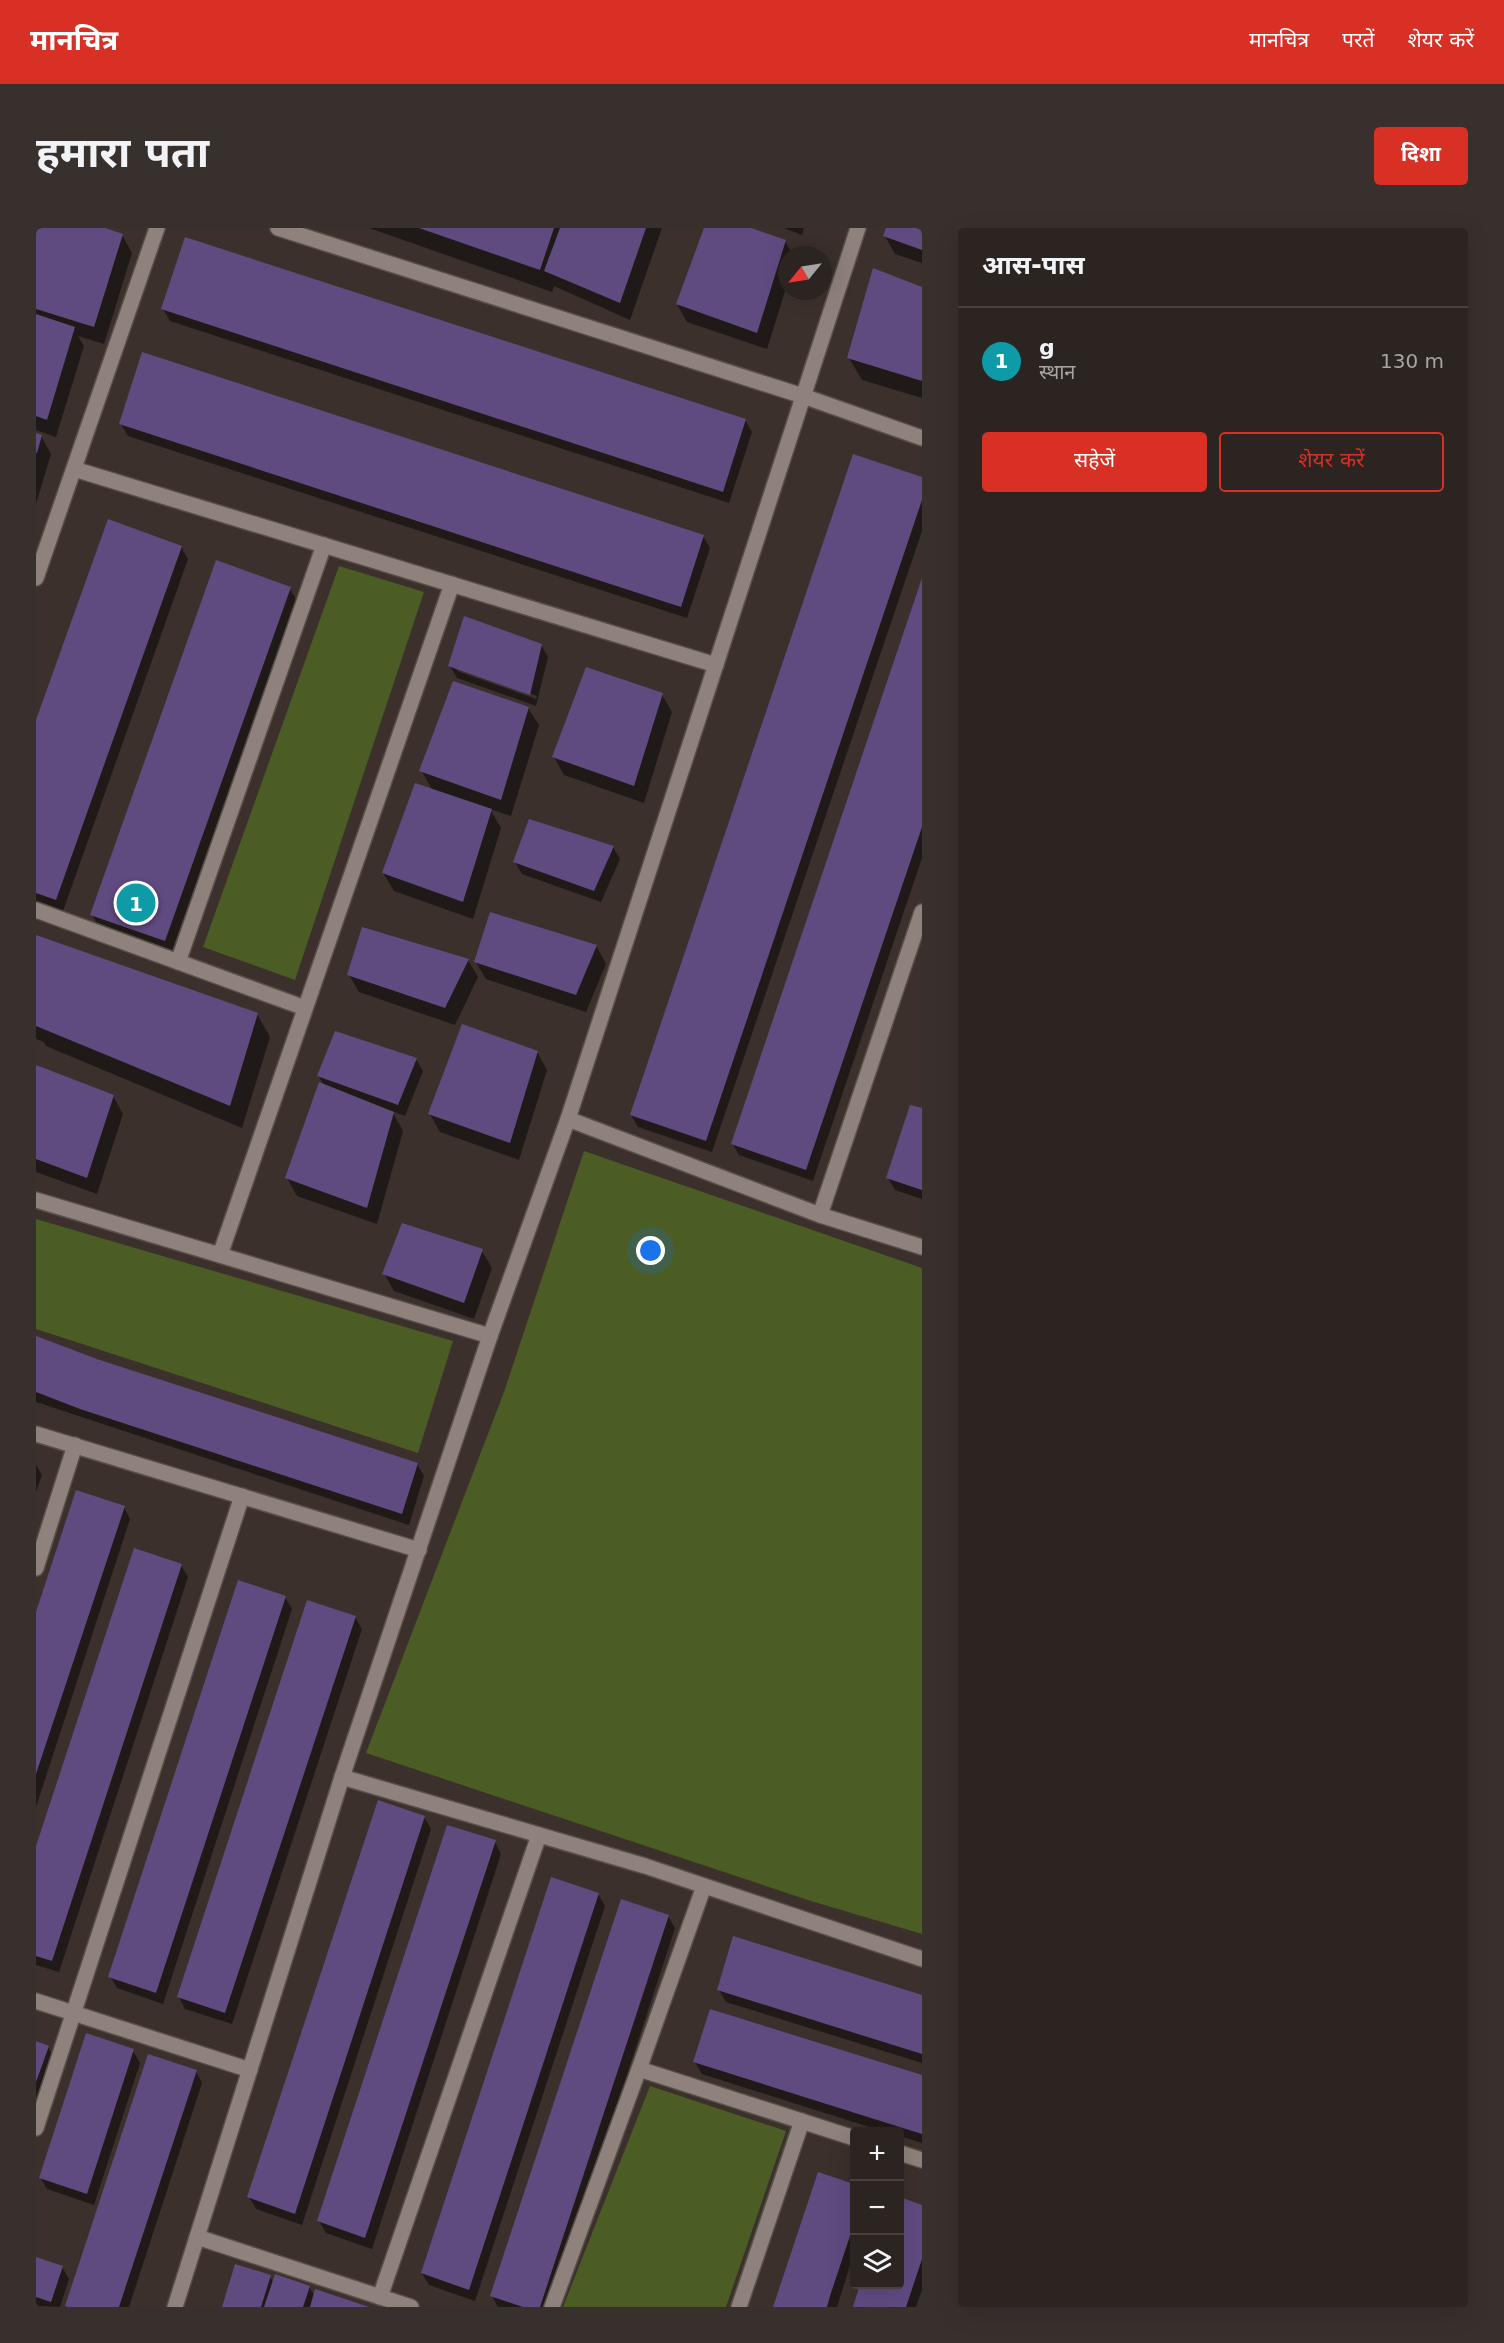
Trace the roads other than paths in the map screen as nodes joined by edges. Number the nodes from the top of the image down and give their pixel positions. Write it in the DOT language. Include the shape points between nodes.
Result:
graph roads {
  1 [pos="157,228"];
  2 [pos="278,228"];
  3 [pos="858,228"];
  4 [pos="803,396"];
  5 [pos="922,438"];
  6 [pos="74,469"];
  7 [pos="324,545"];
  8 [pos="36,578"];
  9 [pos="452,584"];
  10 [pos="716,665"];
  11 [pos="36,910"];
  12 [pos="922,912"];
  13 [pos="917,944"];
  14 [pos="178,962"];
  15 [pos="305,1008"];
  16 [pos="568,1119"];
  17 [pos="36,1200"];
  18 [pos="820,1215"];
  19 [pos="922,1247"];
  20 [pos="220,1255"];
  21 [pos="490,1336"];
  22 [pos="36,1434"];
  23 [pos="75,1445"];
  24 [pos="242,1496"];
  25 [pos="418,1550"];
  26 [pos="36,1568"];
  27 [pos="342,1777"];
  28 [pos="539,1835"];
  29 [pos="704,1886"];
  30 [pos="922,1959"];
  31 [pos="36,2001"];
  32 [pos="75,2014"];
  33 [pos="639,2069"];
  34 [pos="250,2070"];
  35 [pos="802,2121"];
  36 [pos="36,2128"];
  37 [pos="850,2136"];
  38 [pos="904,2154"];
  39 [pos="922,2160"];
  40 [pos="197,2237"];
  41 [pos="380,2297"];
  42 [pos="175,2307"];
  43 [pos="411,2307"];
  44 [pos="552,2307"];
  45 [pos="740,2307"];
  1 -- 6 [label="street"];
  2 -- 4 [label="street"];
  3 -- 4 [label="street"];
  4 -- 5 [label="street"];
  4 -- 10 [label="street"];
  6 -- 7 [label="street"];
  6 -- 8 [label="street"];
  7 -- 9 [label="street"];
  7 -- 14 [label="street"];
  9 -- 10 [label="street"];
  9 -- 15 [label="street"];
  10 -- 16 [label="street"];
  11 -- 14 [label="street"];
  12 -- 13 [label="street"];
  13 -- 18 [label="street"];
  14 -- 15 [label="street"];
  15 -- 20 [label="street"];
  16 -- 18 [label="street"];
  16 -- 21 [label="street"];
  17 -- 20 [label="street"];
  18 -- 19 [label="street"];
  20 -- 21 [label="street"];
  21 -- 25 [label="street"];
  22 -- 23 [label="street"];
  23 -- 24 [label="street"];
  23 -- 26 [label="street"];
  24 -- 25 [label="street"];
  24 -- 32 [label="street"];
  25 -- 27 [label="street"];
  27 -- 28 [label="street"];
  27 -- 34 [label="street"];
  28 -- 29 [label="street"];
  28 -- 41 [label="street"];
  29 -- 30 [label="street"];
  29 -- 33 [label="street"];
  31 -- 32 [label="street"];
  32 -- 34 [label="street"];
  32 -- 36 [label="street"];
  33 -- 35 [label="street"];
  33 -- 44 [label="street"];
  34 -- 40 [label="street"];
  35 -- 37 [label="street"];
  35 -- 45 [label="street"];
  38 -- 39 [label="street"];
  40 -- 41 [label="street"];
  40 -- 42 [label="street"];
  41 -- 43 [label="street"];
}
